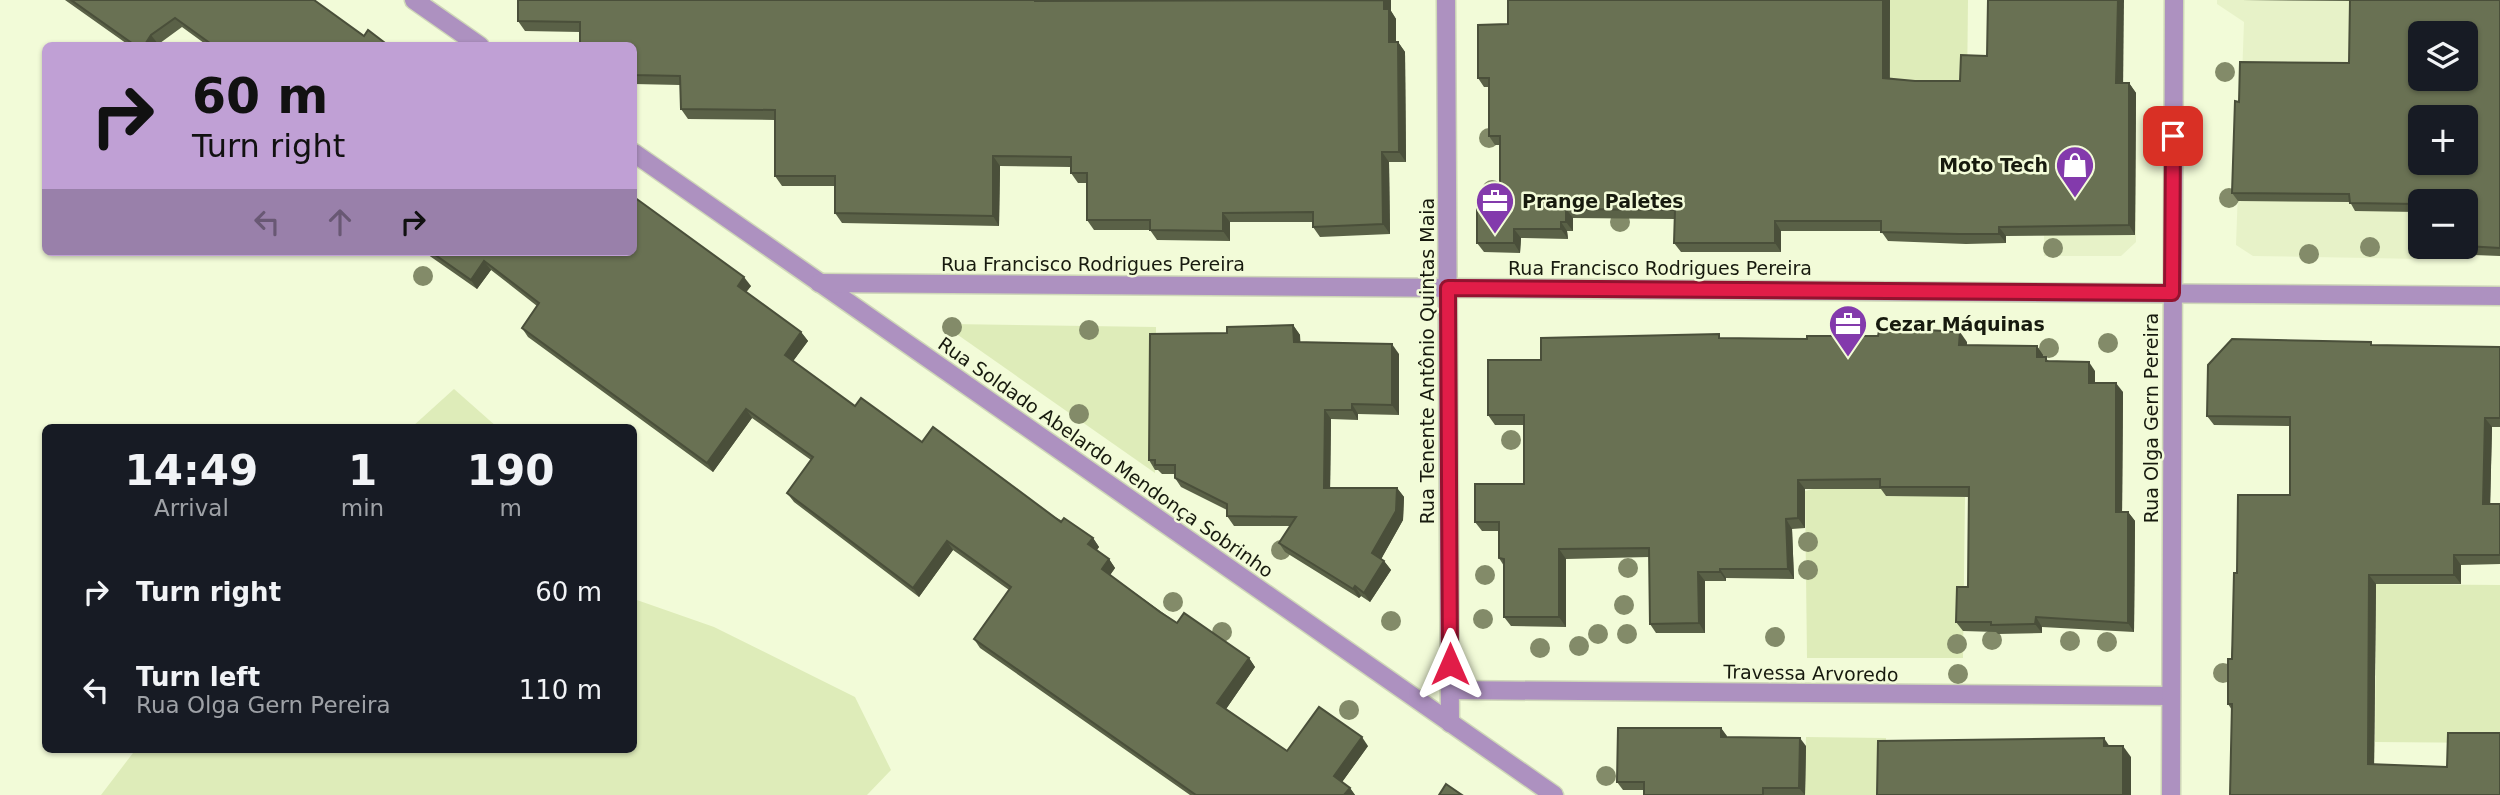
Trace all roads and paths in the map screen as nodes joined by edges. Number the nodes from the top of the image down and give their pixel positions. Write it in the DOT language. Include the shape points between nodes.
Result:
graph roads {
  1 [pos="415,0"];
  2 [pos="1446,0"];
  3 [pos="2174,0"];
  4 [pos="474,42"];
  5 [pos="637,155"];
  6 [pos="819,283"];
  7 [pos="1448,288"];
  8 [pos="2172,293"];
  9 [pos="2500,296"];
  10 [pos="1450,690"];
  11 [pos="2171,696"];
  12 [pos="1450,723"];
  13 [pos="1554,795"];
  14 [pos="2171,795"];
  1 -- 4 [label="street"];
  2 -- 7 [label="street, Rua Tenente Antônio Quintas Maia"];
  3 -- 8 [label="street, Rua Olga Gern Pereira"];
  5 -- 6 [label="street, Rua Soldado Abelardo Mendonça Sobrinho"];
  6 -- 7 [label="street, Rua Francisco Rodrigues Pereira"];
  6 -- 12 [label="street, Rua Soldado Abelardo Mendonça Sobrinho"];
  7 -- 8 [label="street, Rua Francisco Rodrigues Pereira"];
  7 -- 10 [label="street, Rua Tenente Antônio Quintas Maia"];
  8 -- 9 [label="street, Rua Francisco Rodrigues Pereira"];
  8 -- 11 [label="street, Rua Olga Gern Pereira"];
  10 -- 11 [label="street, Travessa Arvoredo"];
  10 -- 12 [label="street, Rua Tenente Antônio Quintas Maia"];
  11 -- 14 [label="street, Rua Olga Gern Pereira"];
  12 -- 13 [label="street, Rua Soldado Abelardo Mendonça Sobrinho"];
}
